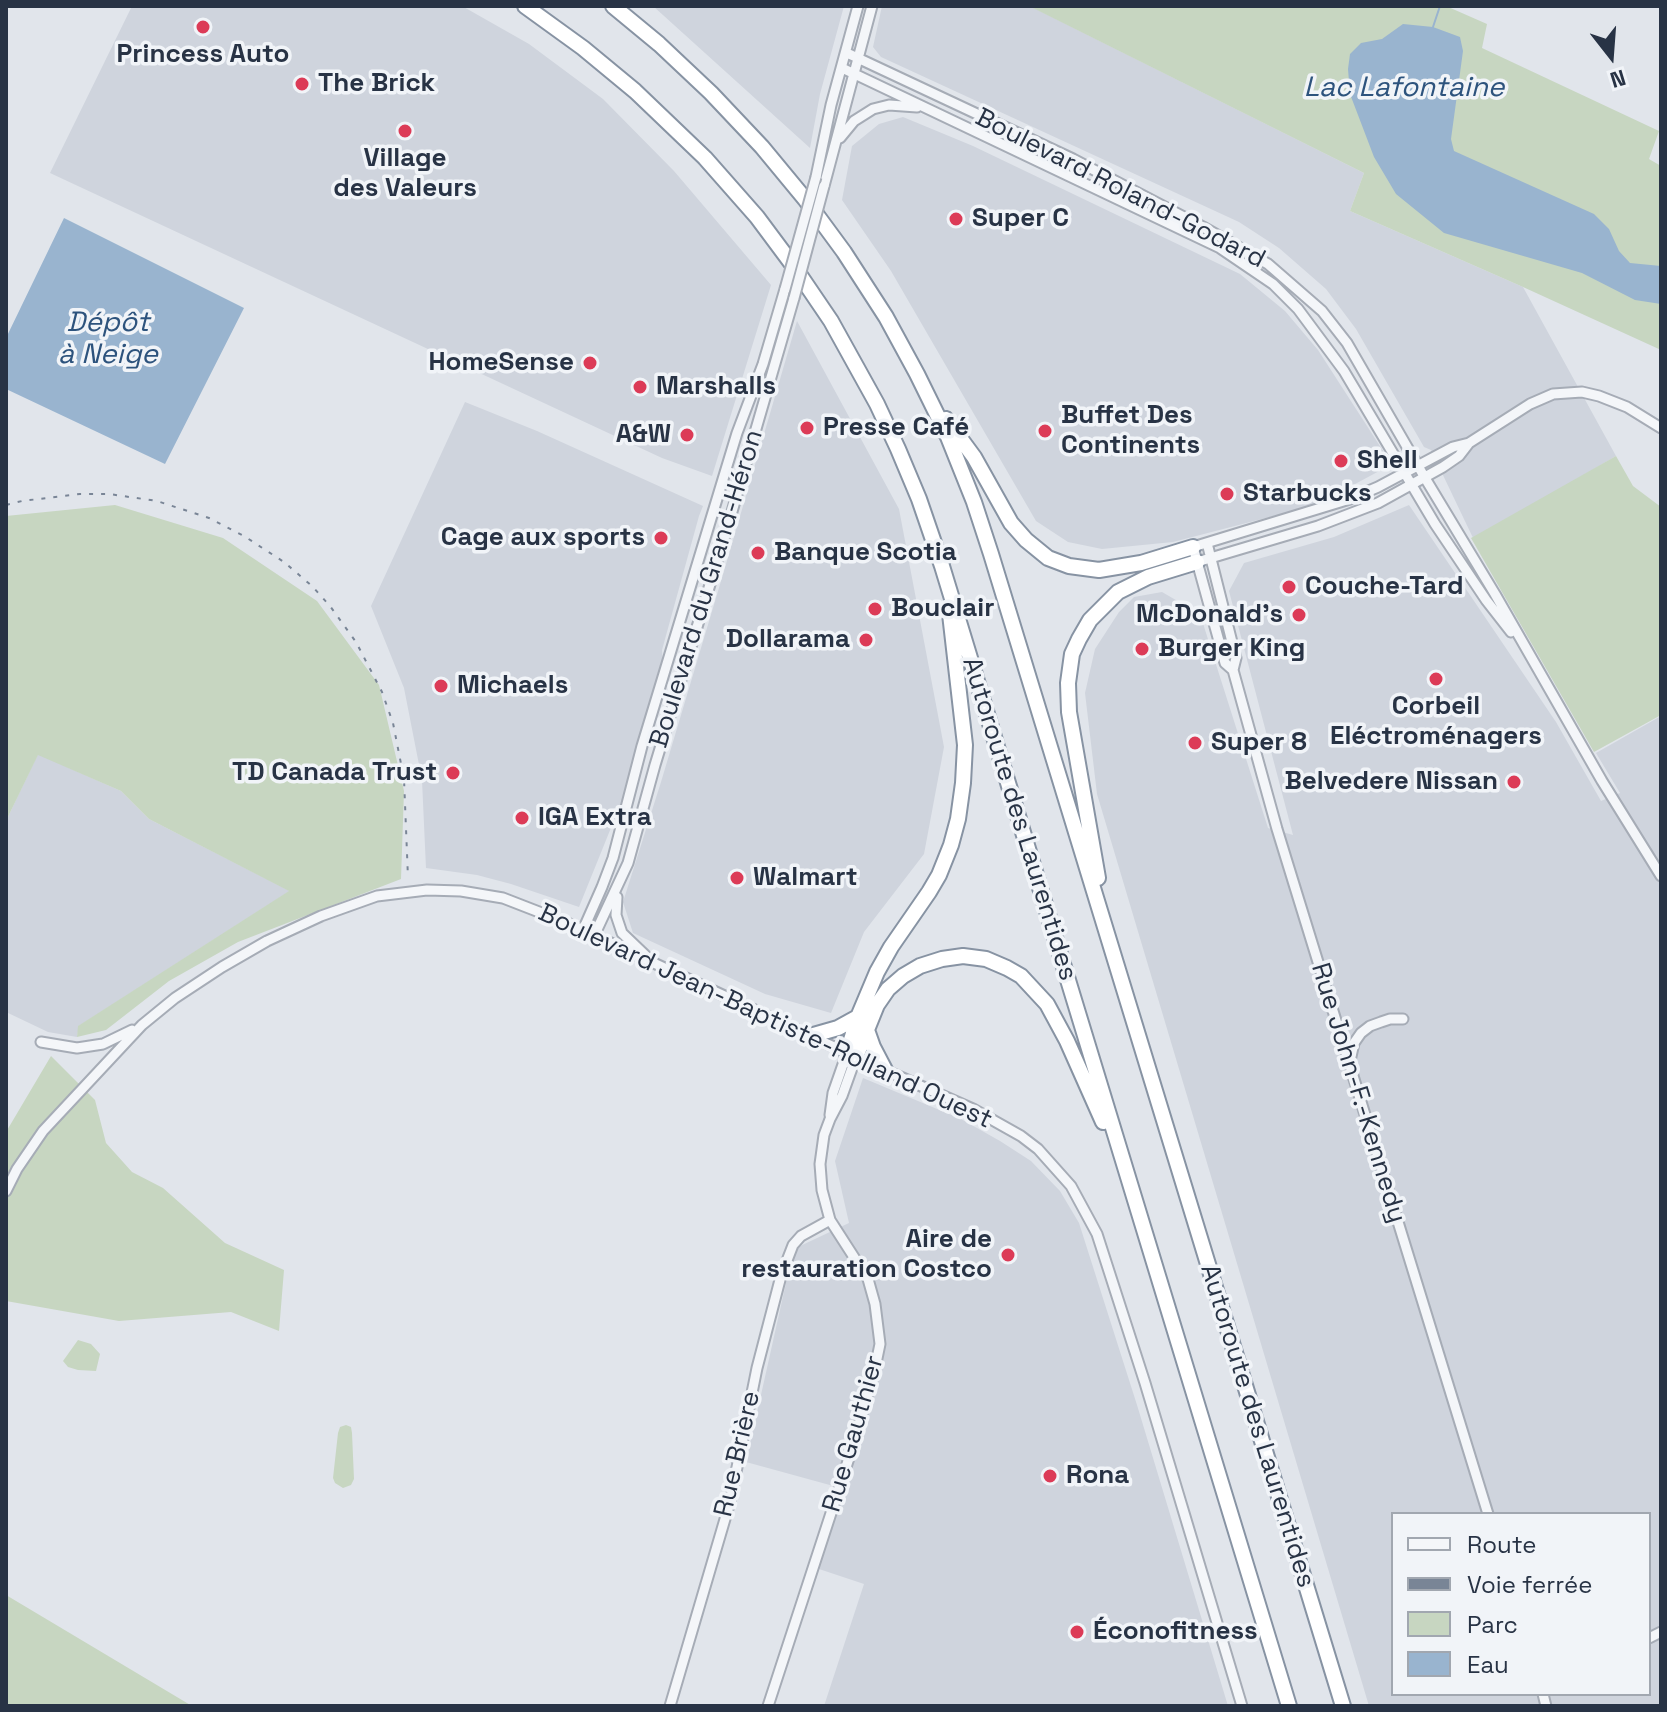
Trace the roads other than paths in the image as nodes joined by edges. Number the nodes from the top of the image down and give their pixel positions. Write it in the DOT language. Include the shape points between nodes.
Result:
graph roads {
  1 [pos="525,6"];
  2 [pos="613,6"];
  3 [pos="858,6"];
  4 [pos="872,6"];
  5 [pos="847,53"];
  6 [pos="858,58"];
  7 [pos="842,68"];
  8 [pos="854,73"];
  9 [pos="925,107"];
  10 [pos="837,140"];
  11 [pos="924,387"];
  12 [pos="1661,428"];
  13 [pos="1469,443"];
  14 [pos="1418,466"];
  15 [pos="1404,473"];
  16 [pos="1425,478"];
  17 [pos="1411,485"];
  18 [pos="1202,552"];
  19 [pos="946,579"];
  20 [pos="1530,658"];
  21 [pos="1233,670"];
  22 [pos="1661,876"];
  23 [pos="619,886"];
  24 [pos="583,930"];
  25 [pos="1107,934"];
  26 [pos="594,936"];
  27 [pos="651,962"];
  28 [pos="1403,1019"];
  29 [pos="863,1023"];
  30 [pos="142,1025"];
  31 [pos="810,1036"];
  32 [pos="41,1042"];
  33 [pos="851,1055"];
  34 [pos="1350,1064"];
  35 [pos="885,1070"];
  36 [pos="1129,1182"];
  37 [pos="6,1191"];
  38 [pos="830,1220"];
  39 [pos="1487,1512"];
  40 [pos="670,1706"];
  41 [pos="768,1706"];
  42 [pos="1242,1706"];
  43 [pos="1289,1706"];
  44 [pos="1343,1706"];
  1 -- 19 [label="highway, Autoroute des Laurentides" via="657,110 782,249 831,321 877,404 919,499"];
  2 -- 11 [label="highway, Autoroute des Laurentides" via="711,93 791,182 861,278"];
  3 -- 5 [label="street, Boulevard du Grand-Héron"];
  4 -- 6 [label="street, Boulevard du Grand-Héron"];
  5 -- 6 [label="street, Boulevard Roland-Godard"];
  5 -- 7 [label="street, Boulevard du Grand-Héron"];
  6 -- 8 [label="street, Boulevard du Grand-Héron"];
  6 -- 14 [label="street, Boulevard Roland-Godard" via="1099,172 1268,264 1322,311 1347,343"];
  7 -- 8 [label="street, Boulevard Roland-Godard"];
  7 -- 24 [label="street, Boulevard du Grand-Héron, bridge" via="763,364 737,433 613,858"];
  8 -- 9 [label="street, Boulevard Roland-Godard"];
  8 -- 10 [label="street, Boulevard du Grand-Héron"];
  9 -- 10 [label="street" via="873,109"];
  9 -- 15 [label="street, Boulevard Roland-Godard" via="1220,248 1273,284 1344,371"];
  10 -- 23 [label="street, Boulevard du Grand-Héron, bridge"];
  11 -- 18 [label="highway" via="974,457 1011,523 1048,558 1099,570"];
  11 -- 25 [label="highway, Autoroute des Laurentides" via="984,532"];
  12 -- 13 [label="street" via="1599,396 1553,394"];
  13 -- 14 [label="street"];
  13 -- 16 [label="street"];
  14 -- 15 [label="street"];
  14 -- 16 [label="street, Boulevard Roland-Godard"];
  15 -- 17 [label="street, Boulevard Roland-Godard"];
  15 -- 18 [label="street" via="1350,499"];
  16 -- 17 [label="street"];
  16 -- 20 [label="street, Boulevard Roland-Godard"];
  17 -- 18 [label="street" via="1318,526"];
  17 -- 20 [label="street, Boulevard Roland-Godard"];
  18 -- 21 [label="street, Rue John-F.-Kennedy" via="1236,658"];
  18 -- 21 [label="street, Rue John-F.-Kennedy" via="1225,663"];
  18 -- 25 [label="highway" via="1118,592 1090,620 1072,654 1069,712"];
  19 -- 29 [label="highway" via="964,731 958,819 939,875 881,962"];
  19 -- 36 [label="highway, Autoroute des Laurentides"];
  20 -- 22 [label="street, Boulevard Roland-Godard"];
  21 -- 34 [label="street, Rue John-F.-Kennedy"];
  23 -- 26 [label="street, Boulevard du Grand-Héron"];
  23 -- 27 [label="street" via="616,915 622,933"];
  24 -- 26 [label="street, Boulevard Jean-Baptiste-Rolland Ouest"];
  24 -- 30 [label="street, Boulevard Jean-Baptiste-Rolland Ouest" via="503,898 461,891 377,896 267,941 175,998"];
  25 -- 44 [label="highway, Autoroute des Laurentides"];
  26 -- 27 [label="street, Boulevard Jean-Baptiste-Rolland Ouest"];
  27 -- 31 [label="street, Boulevard Jean-Baptiste-Rolland Ouest"];
  28 -- 34 [label="street" via="1381,1022 1361,1033"];
  29 -- 31 [label="highway"];
  29 -- 33 [label="highway"];
  29 -- 35 [label="highway"];
  29 -- 36 [label="highway" via="888,989 928,962 972,957 1014,971 1042,996 1057,1020"];
  30 -- 32 [label="street" via="99,1045 77,1048"];
  30 -- 37 [label="street, Boulevard Jean-Baptiste-Rolland Ouest" via="43,1131"];
  31 -- 33 [label="street, Boulevard Jean-Baptiste-Rolland Ouest"];
  33 -- 35 [label="street, Boulevard Jean-Baptiste-Rolland Ouest"];
  33 -- 38 [label="street, Rue Gauthier" via="842,1096 824,1135 820,1164"];
  34 -- 39 [label="street, Rue John-F.-Kennedy"];
  35 -- 42 [label="street, Boulevard Jean-Baptiste-Rolland Ouest" via="1021,1136 1071,1186 1097,1234"];
  36 -- 43 [label="highway, Autoroute des Laurentides"];
  38 -- 40 [label="street, Rue Brière" via="793,1245 781,1276 730,1502"];
  38 -- 41 [label="street, Rue Gauthier" via="868,1279 880,1344 849,1458"];
}
